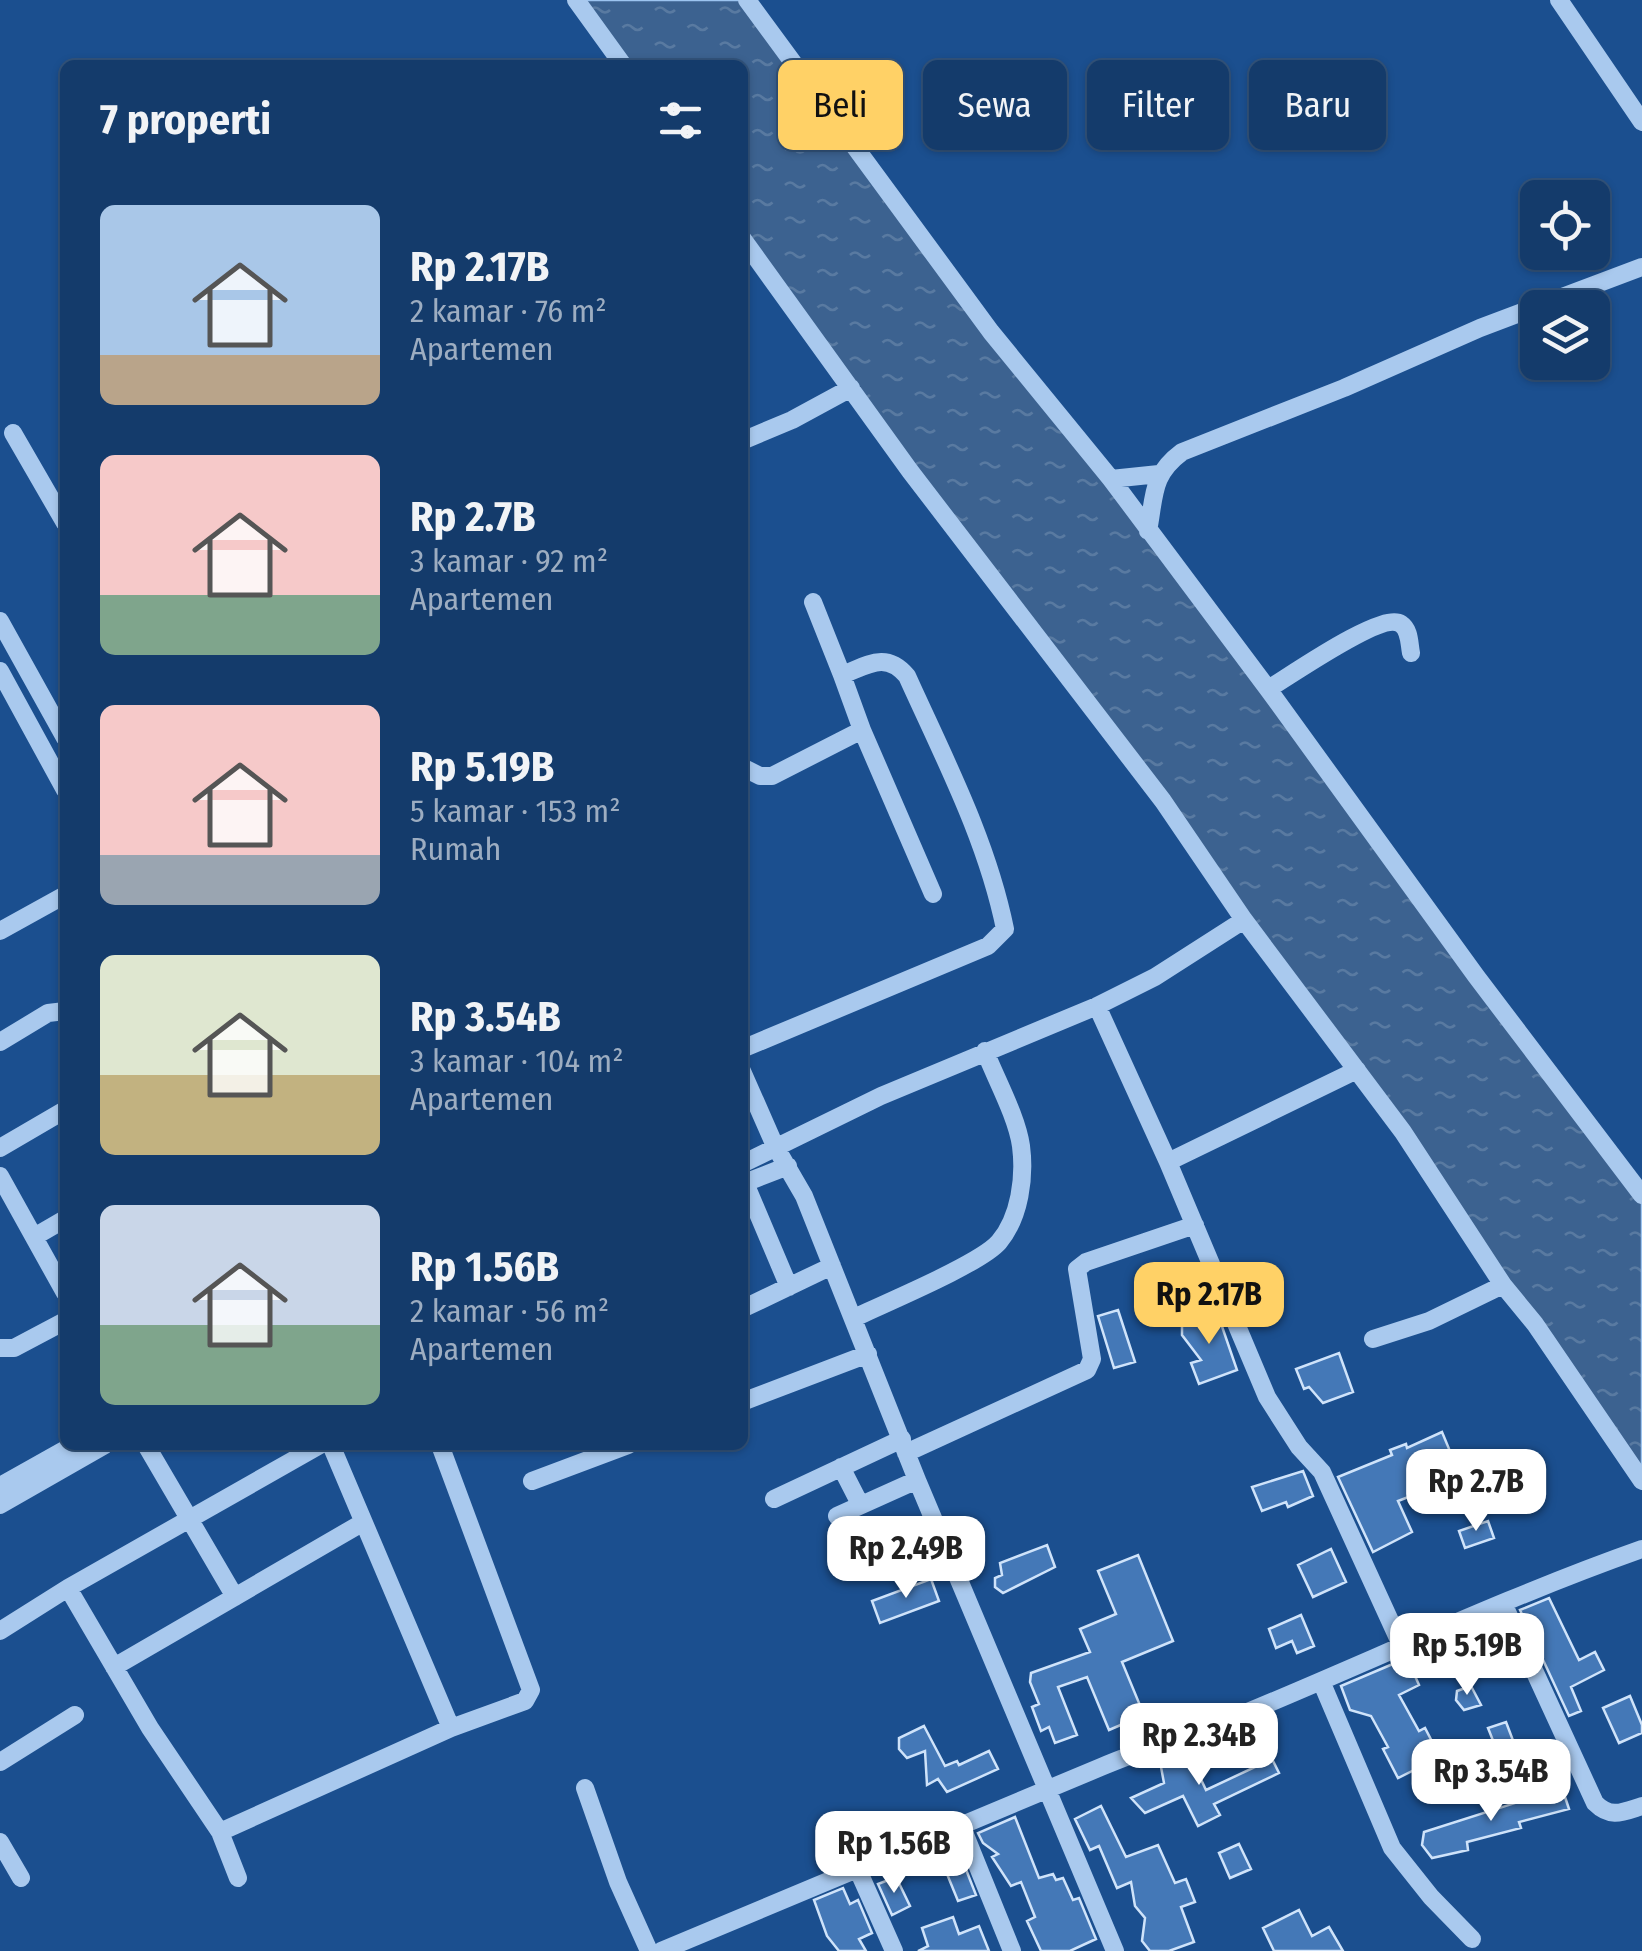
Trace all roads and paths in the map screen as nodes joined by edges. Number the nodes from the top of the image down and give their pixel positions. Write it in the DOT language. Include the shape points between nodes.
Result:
graph roads {
  1 [pos="576,0"];
  2 [pos="747,0"];
  3 [pos="1559,0"];
  4 [pos="619,60"];
  5 [pos="1642,122"];
  6 [pos="748,246"];
  7 [pos="1642,267"];
  8 [pos="850,388"];
  9 [pos="12,433"];
  10 [pos="748,439"];
  11 [pos="1159,474"];
  12 [pos="1111,479"];
  13 [pos="60,515"];
  14 [pos="1148,531"];
  15 [pos="814,602"];
  16 [pos="0,621"];
  17 [pos="1411,653"];
  18 [pos="0,670"];
  19 [pos="842,675"];
  20 [pos="1268,689"];
  21 [pos="60,729"];
  22 [pos="862,730"];
  23 [pos="748,770"];
  24 [pos="60,781"];
  25 [pos="934,894"];
  26 [pos="60,898"];
  27 [pos="1244,920"];
  28 [pos="0,931"];
  29 [pos="1097,1006"];
  30 [pos="60,1011"];
  31 [pos="0,1042"];
  32 [pos="748,1046"];
  33 [pos="985,1051"];
  34 [pos="1356,1070"];
  35 [pos="748,1084"];
  36 [pos="60,1113"];
  37 [pos="775,1146"];
  38 [pos="0,1148"];
  39 [pos="748,1161"];
  40 [pos="1168,1162"];
  41 [pos="788,1166"];
  42 [pos="0,1176"];
  43 [pos="748,1181"];
  44 [pos="748,1192"];
  45 [pos="1642,1195"];
  46 [pos="60,1222"];
  47 [pos="1195,1224"];
  48 [pos="34,1238"];
  49 [pos="832,1266"];
  50 [pos="60,1284"];
  51 [pos="1503,1285"];
  52 [pos="789,1287"];
  53 [pos="748,1306"];
  54 [pos="854,1318"];
  55 [pos="60,1324"];
  56 [pos="1373,1339"];
  57 [pos="0,1348"];
  58 [pos="868,1354"];
  59 [pos="748,1400"];
  60 [pos="904,1446"];
  61 [pos="64,1450"];
  62 [pos="96,1450"];
  63 [pos="149,1450"];
  64 [pos="311,1450"];
  65 [pos="333,1450"];
  66 [pos="442,1450"];
  67 [pos="615,1450"];
  68 [pos="841,1467"];
  69 [pos="917,1480"];
  70 [pos="1642,1480"];
  71 [pos="532,1481"];
  72 [pos="0,1486"];
  73 [pos="774,1498"];
  74 [pos="860,1504"];
  75 [pos="0,1506"];
  76 [pos="837,1516"];
  77 [pos="190,1519"];
  78 [pos="362,1524"];
  79 [pos="1642,1549"];
  80 [pos="68,1588"];
  81 [pos="235,1597"];
  82 [pos="1503,1603"];
  83 [pos="0,1631"];
  84 [pos="1402,1647"];
  85 [pos="114,1668"];
  86 [pos="1321,1680"];
  87 [pos="76,1714"];
  88 [pos="451,1728"];
  89 [pos="0,1762"];
  90 [pos="585,1788"];
  91 [pos="1047,1790"];
  92 [pos="1642,1806"];
  93 [pos="961,1825"];
  94 [pos="220,1832"];
  95 [pos="0,1842"];
  96 [pos="858,1870"];
  97 [pos="21,1878"];
  98 [pos="238,1878"];
  99 [pos="1472,1939"];
  100 [pos="648,1951"];
  101 [pos="661,1951"];
  102 [pos="894,1951"];
  103 [pos="1012,1951"];
  104 [pos="1114,1951"];
  1 -- 4 [label="street"];
  2 -- 12 [label="street" via="991,332"];
  3 -- 5 [label="street"];
  6 -- 8 [label="street"];
  7 -- 11 [label="street" via="1200,444"];
  8 -- 10 [label="street"];
  8 -- 27 [label="street" via="1163,801"];
  9 -- 13 [label="street"];
  11 -- 12 [label="street"];
  11 -- 14 [label="street"];
  12 -- 14 [label="street"];
  14 -- 20 [label="street"];
  15 -- 19 [label="street"];
  16 -- 21 [label="street"];
  17 -- 20 [label="street" via="1406,629 1389,620"];
  18 -- 24 [label="street"];
  19 -- 22 [label="street"];
  19 -- 32 [label="street" via="881,661 893,662 907,676 974,826 1005,929 988,946"];
  20 -- 45 [label="street"];
  22 -- 23 [label="street" via="772,776"];
  22 -- 25 [label="street"];
  26 -- 28 [label="street"];
  27 -- 29 [label="street"];
  27 -- 34 [label="street"];
  29 -- 33 [label="street"];
  29 -- 40 [label="street"];
  30 -- 31 [label="street"];
  33 -- 37 [label="street"];
  33 -- 54 [label="street" via="1021,1142 1016,1208 998,1243"];
  34 -- 40 [label="street"];
  34 -- 51 [label="street"];
  35 -- 37 [label="street"];
  36 -- 38 [label="street"];
  37 -- 39 [label="street"];
  37 -- 41 [label="street"];
  40 -- 47 [label="street"];
  41 -- 43 [label="street"];
  41 -- 49 [label="street"];
  42 -- 48 [label="street"];
  44 -- 52 [label="street"];
  46 -- 48 [label="street"];
  47 -- 60 [label="street" via="1077,1269 1092,1360 1087,1370"];
  47 -- 84 [label="street" via="1267,1398 1322,1472"];
  48 -- 50 [label="street"];
  49 -- 52 [label="street"];
  49 -- 54 [label="street"];
  51 -- 56 [label="street"];
  51 -- 70 [label="street"];
  52 -- 53 [label="street"];
  54 -- 58 [label="street"];
  55 -- 57 [label="street" via="14,1348"];
  58 -- 59 [label="street"];
  58 -- 60 [label="street"];
  60 -- 68 [label="street"];
  60 -- 69 [label="street"];
  61 -- 72 [label="street"];
  62 -- 75 [label="street"];
  63 -- 77 [label="street"];
  64 -- 77 [label="street"];
  65 -- 78 [label="street"];
  66 -- 88 [label="street" via="531,1690 525,1701"];
  67 -- 71 [label="street"];
  68 -- 73 [label="street"];
  68 -- 74 [label="street"];
  69 -- 74 [label="street"];
  69 -- 91 [label="street"];
  74 -- 76 [label="street"];
  77 -- 80 [label="street"];
  77 -- 81 [label="street"];
  78 -- 81 [label="street"];
  78 -- 88 [label="street"];
  79 -- 82 [label="street"];
  80 -- 83 [label="street"];
  80 -- 85 [label="street"];
  81 -- 85 [label="street"];
  82 -- 84 [label="street"];
  82 -- 92 [label="street" via="1595,1803 1615,1815"];
  84 -- 86 [label="street"];
  85 -- 94 [label="street"];
  86 -- 91 [label="street"];
  86 -- 99 [label="street" via="1392,1848"];
  87 -- 89 [label="street"];
  88 -- 94 [label="street"];
  90 -- 100 [label="street"];
  91 -- 93 [label="street"];
  91 -- 104 [label="street"];
  93 -- 96 [label="street"];
  93 -- 103 [label="street"];
  94 -- 98 [label="street"];
  95 -- 97 [label="street"];
  96 -- 101 [label="street"];
  96 -- 102 [label="street"];
}
